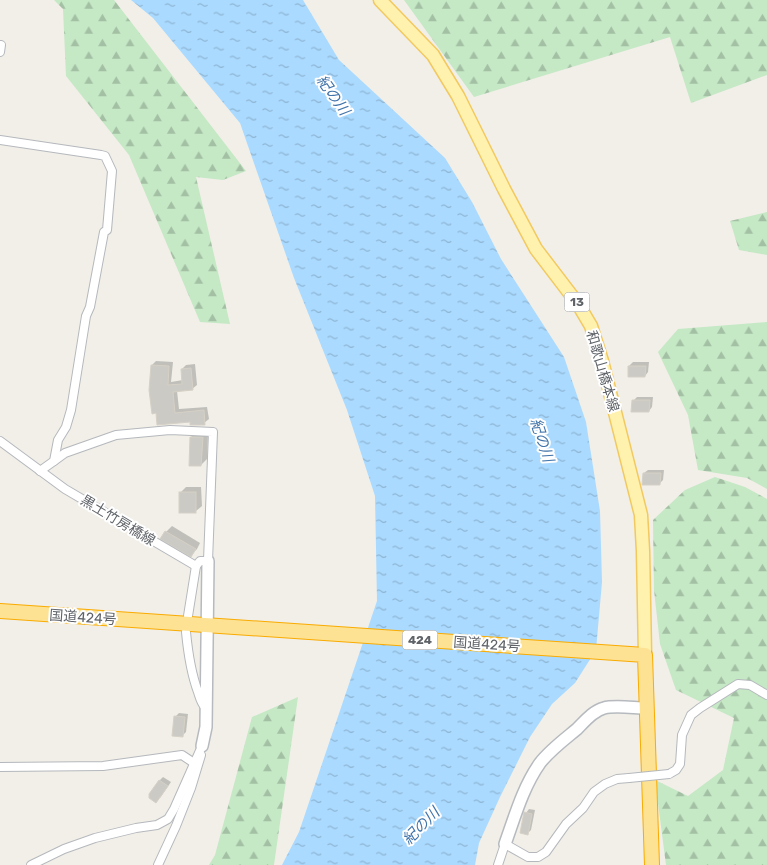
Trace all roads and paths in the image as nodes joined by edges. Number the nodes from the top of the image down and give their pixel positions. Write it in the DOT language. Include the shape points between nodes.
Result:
graph roads {
  1 [pos="380,0"];
  2 [pos="0,140"];
  3 [pos="0,441"];
  4 [pos="54,461"];
  5 [pos="40,471"];
  6 [pos="208,561"];
  7 [pos="196,566"];
  8 [pos="0,611"];
  9 [pos="188,616"];
  10 [pos="208,625"];
  11 [pos="186,632"];
  12 [pos="644,655"];
  13 [pos="767,694"];
  14 [pos="206,707"];
  15 [pos="646,708"];
  16 [pos="202,746"];
  17 [pos="194,764"];
  18 [pos="0,767"];
  19 [pos="505,844"];
  20 [pos="30,865"];
  21 [pos="158,865"];
  22 [pos="498,865"];
  23 [pos="652,865"];
  1 -- 12 [label="main road, 和歌山橋本線 / 13" via="433,55 458,96 532,242 591,326 641,515"];
  2 -- 4 [label="street" via="101,154 112,171 107,230 86,316 71,410 66,428 58,440"];
  3 -- 5 [label="street, 黒土竹房橋線"];
  4 -- 5 [label="street"];
  4 -- 6 [label="street" via="66,453 116,436 170,430 213,432"];
  5 -- 7 [label="street, 黒土竹房橋線"];
  6 -- 7 [label="street" via="200,561"];
  6 -- 10 [label="street"];
  7 -- 9 [label="street"];
  8 -- 10 [label="highway, 国道424号 / 424"];
  10 -- 12 [label="highway, 国道424号 / 424"];
  10 -- 14 [label="street"];
  11 -- 14 [label="street" via="193,679"];
  12 -- 15 [label="highway"];
  13 -- 19 [label="street, bridge" via="750,685 738,684 690,715 682,735 680,764 676,770 669,774 617,779 605,784 594,792 546,852 538,857 528,857"];
  14 -- 16 [label="street"];
  15 -- 19 [label="street" via="604,708 556,747 531,778"];
  15 -- 23 [label="highway"];
  16 -- 17 [label="street"];
  16 -- 21 [label="street" via="191,788"];
  17 -- 18 [label="street" via="182,755 103,766"];
  17 -- 20 [label="street" via="168,819 157,825 95,838"];
  19 -- 22 [label="street"];
}
